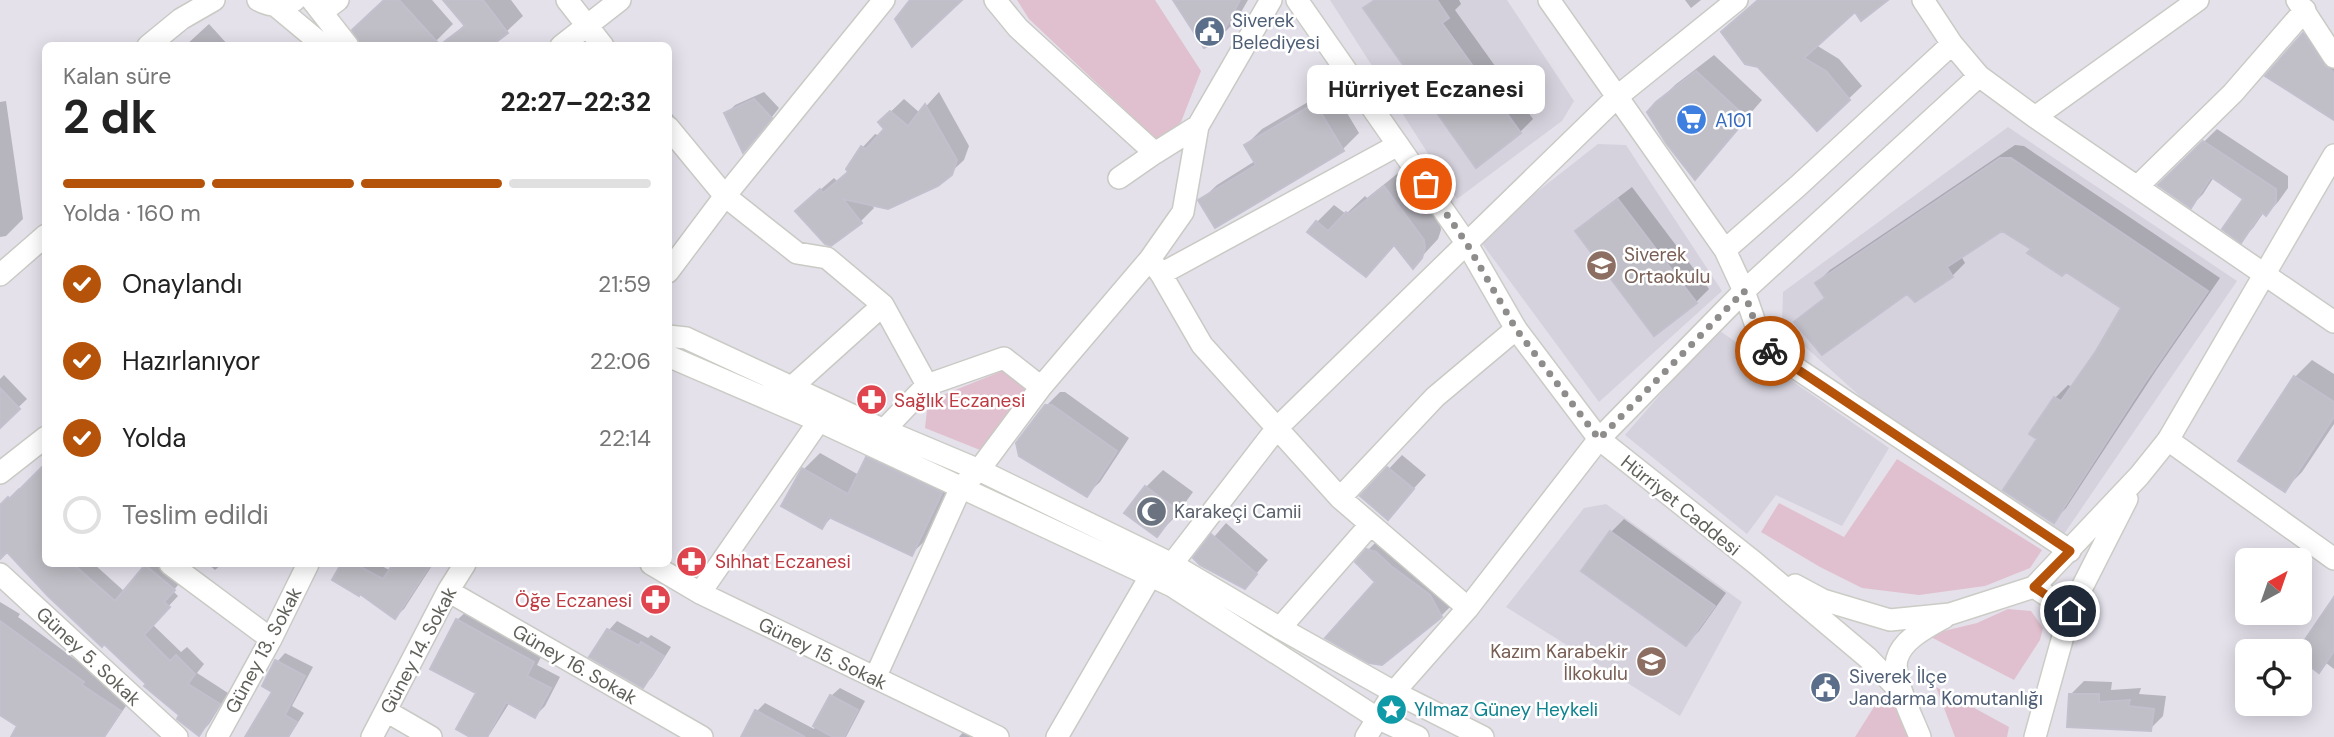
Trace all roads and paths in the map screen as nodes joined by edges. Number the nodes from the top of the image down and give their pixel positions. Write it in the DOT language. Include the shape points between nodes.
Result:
graph roads {
  1 [pos="214,0"];
  2 [pos="567,0"];
  3 [pos="620,0"];
  4 [pos="884,0"];
  5 [pos="995,0"];
  6 [pos="1271,0"];
  7 [pos="1297,0"];
  8 [pos="1549,0"];
  9 [pos="1737,0"];
  10 [pos="1923,0"];
  11 [pos="2196,1"];
  12 [pos="276,2"];
  13 [pos="324,4"];
  14 [pos="2301,5"];
  15 [pos="587,26"];
  16 [pos="154,42"];
  17 [pos="320,42"];
  18 [pos="346,42"];
  19 [pos="566,42"];
  20 [pos="600,42"];
  21 [pos="1952,44"];
  22 [pos="2334,57"];
  23 [pos="1979,76"];
  24 [pos="1618,96"];
  25 [pos="2035,117"];
  26 [pos="1198,126"];
  27 [pos="672,132"];
  28 [pos="1398,145"];
  29 [pos="1155,153"];
  30 [pos="2334,155"];
  31 [pos="1119,178"];
  32 [pos="2138,186"];
  33 [pos="724,196"];
  34 [pos="42,238"];
  35 [pos="1467,244"];
  36 [pos="1725,250"];
  37 [pos="672,267"];
  38 [pos="1156,267"];
  39 [pos="0,275"];
  40 [pos="2264,276"];
  41 [pos="1744,291"];
  42 [pos="883,305"];
  43 [pos="2334,322"];
  44 [pos="1516,329"];
  45 [pos="672,336"];
  46 [pos="672,358"];
  47 [pos="927,385"];
  48 [pos="793,386"];
  49 [pos="1041,387"];
  50 [pos="819,421"];
  51 [pos="1277,428"];
  52 [pos="884,430"];
  53 [pos="1599,439"];
  54 [pos="42,440"];
  55 [pos="2168,440"];
  56 [pos="979,470"];
  57 [pos="0,473"];
  58 [pos="2139,476"];
  59 [pos="961,487"];
  60 [pos="1340,498"];
  61 [pos="1370,525"];
  62 [pos="2070,551"];
  63 [pos="2334,559"];
  64 [pos="1754,562"];
  65 [pos="1172,564"];
  66 [pos="174,567"];
  67 [pos="307,567"];
  68 [pos="463,567"];
  69 [pos="656,567"];
  70 [pos="0,574"];
  71 [pos="1151,575"];
  72 [pos="2034,587"];
  73 [pos="447,591"];
  74 [pos="700,593"];
  75 [pos="1468,608"];
  76 [pos="2070,611"];
  77 [pos="1950,614"];
  78 [pos="1280,628"];
  79 [pos="271,639"];
  80 [pos="875,678"];
  81 [pos="1394,692"];
  82 [pos="1901,692"];
  83 [pos="386,711"];
  84 [pos="1377,718"];
  85 [pos="177,737"];
  86 [pos="217,737"];
  87 [pos="372,737"];
  88 [pos="431,737"];
  89 [pos="702,737"];
  90 [pos="998,737"];
  91 [pos="1057,737"];
  92 [pos="1366,737"];
  93 [pos="1418,737"];
  94 [pos="1483,737"];
  95 [pos="1920,737"];
  96 [pos="2035,737"];
  1 -- 16 [label="street"];
  2 -- 15 [label="street"];
  3 -- 15 [label="street"];
  4 -- 33 [label="street"];
  5 -- 29 [label="street" via="1018,28"];
  6 -- 26 [label="street"];
  7 -- 28 [label="street, Hürriyet Caddesi"];
  8 -- 24 [label="street"];
  9 -- 24 [label="street"];
  10 -- 21 [label="street"];
  11 -- 25 [label="street"];
  12 -- 17 [label="street"];
  13 -- 18 [label="street"];
  14 -- 22 [label="street"];
  14 -- 32 [label="street" via="2233,93"];
  15 -- 19 [label="street"];
  15 -- 20 [label="street"];
  21 -- 23 [label="street"];
  21 -- 36 [label="street"];
  23 -- 25 [label="street"];
  23 -- 41 [label="street"];
  24 -- 35 [label="street"];
  24 -- 36 [label="street"];
  25 -- 32 [label="street"];
  26 -- 29 [label="street"];
  26 -- 38 [label="street" via="1183,212"];
  27 -- 33 [label="street"];
  28 -- 35 [label="street, Hürriyet Caddesi"];
  28 -- 38 [label="street"];
  29 -- 31 [label="street"];
  30 -- 40 [label="street"];
  32 -- 40 [label="street"];
  33 -- 37 [label="street"];
  33 -- 42 [label="street" via="797,253 827,258"];
  34 -- 39 [label="street"];
  35 -- 44 [label="street, Hürriyet Caddesi"];
  35 -- 51 [label="street"];
  36 -- 41 [label="street"];
  38 -- 49 [label="street"];
  38 -- 51 [label="street" via="1202,345"];
  40 -- 43 [label="street"];
  40 -- 55 [label="street"];
  41 -- 53 [label="street"];
  41 -- 62 [label="street" via="1763,346"];
  42 -- 47 [label="street"];
  42 -- 48 [label="street"];
  44 -- 53 [label="street, Hürriyet Caddesi"];
  44 -- 60 [label="street" via="1435,397"];
  45 -- 48 [label="street"];
  46 -- 50 [label="street"];
  47 -- 49 [label="street" via="1004,358"];
  47 -- 52 [label="street"];
  48 -- 52 [label="street"];
  49 -- 56 [label="street"];
  50 -- 59 [label="street"];
  50 -- 74 [label="street"];
  51 -- 60 [label="street"];
  51 -- 65 [label="street"];
  52 -- 56 [label="street"];
  53 -- 64 [label="street, Hürriyet Caddesi"];
  53 -- 75 [label="street"];
  54 -- 57 [label="street"];
  55 -- 58 [label="street"];
  55 -- 63 [label="street"];
  56 -- 59 [label="street"];
  56 -- 65 [label="street"];
  58 -- 62 [label="street"];
  58 -- 76 [label="street"];
  59 -- 71 [label="street"];
  59 -- 80 [label="street"];
  60 -- 61 [label="street"];
  61 -- 75 [label="street"];
  61 -- 78 [label="street"];
  62 -- 72 [label="street"];
  64 -- 77 [label="street" via="1823,600 1890,620"];
  64 -- 82 [label="street" via="1868,658"];
  65 -- 78 [label="street"];
  66 -- 79 [label="street"];
  67 -- 79 [label="street, Güney 13. Sokak"];
  68 -- 73 [label="street, Güney 14. Sokak"];
  69 -- 74 [label="street, Güney 15. Sokak"];
  70 -- 85 [label="street, Güney 5. Sokak"];
  71 -- 84 [label="street"];
  71 -- 91 [label="street"];
  72 -- 76 [label="street"];
  72 -- 77 [label="street"];
  73 -- 83 [label="street, Güney 14. Sokak"];
  73 -- 89 [label="street, Güney 16. Sokak"];
  74 -- 80 [label="street, Güney 15. Sokak"];
  75 -- 81 [label="street"];
  76 -- 96 [label="street"];
  77 -- 82 [label="street" via="1907,642 1896,660"];
  78 -- 81 [label="street"];
  79 -- 86 [label="street, Güney 13. Sokak"];
  80 -- 90 [label="street, Güney 15. Sokak"];
  81 -- 84 [label="street"];
  81 -- 94 [label="street"];
  82 -- 95 [label="street"];
  83 -- 87 [label="street, Güney 14. Sokak"];
  83 -- 88 [label="street"];
  84 -- 92 [label="street"];
  84 -- 93 [label="street"];
}
